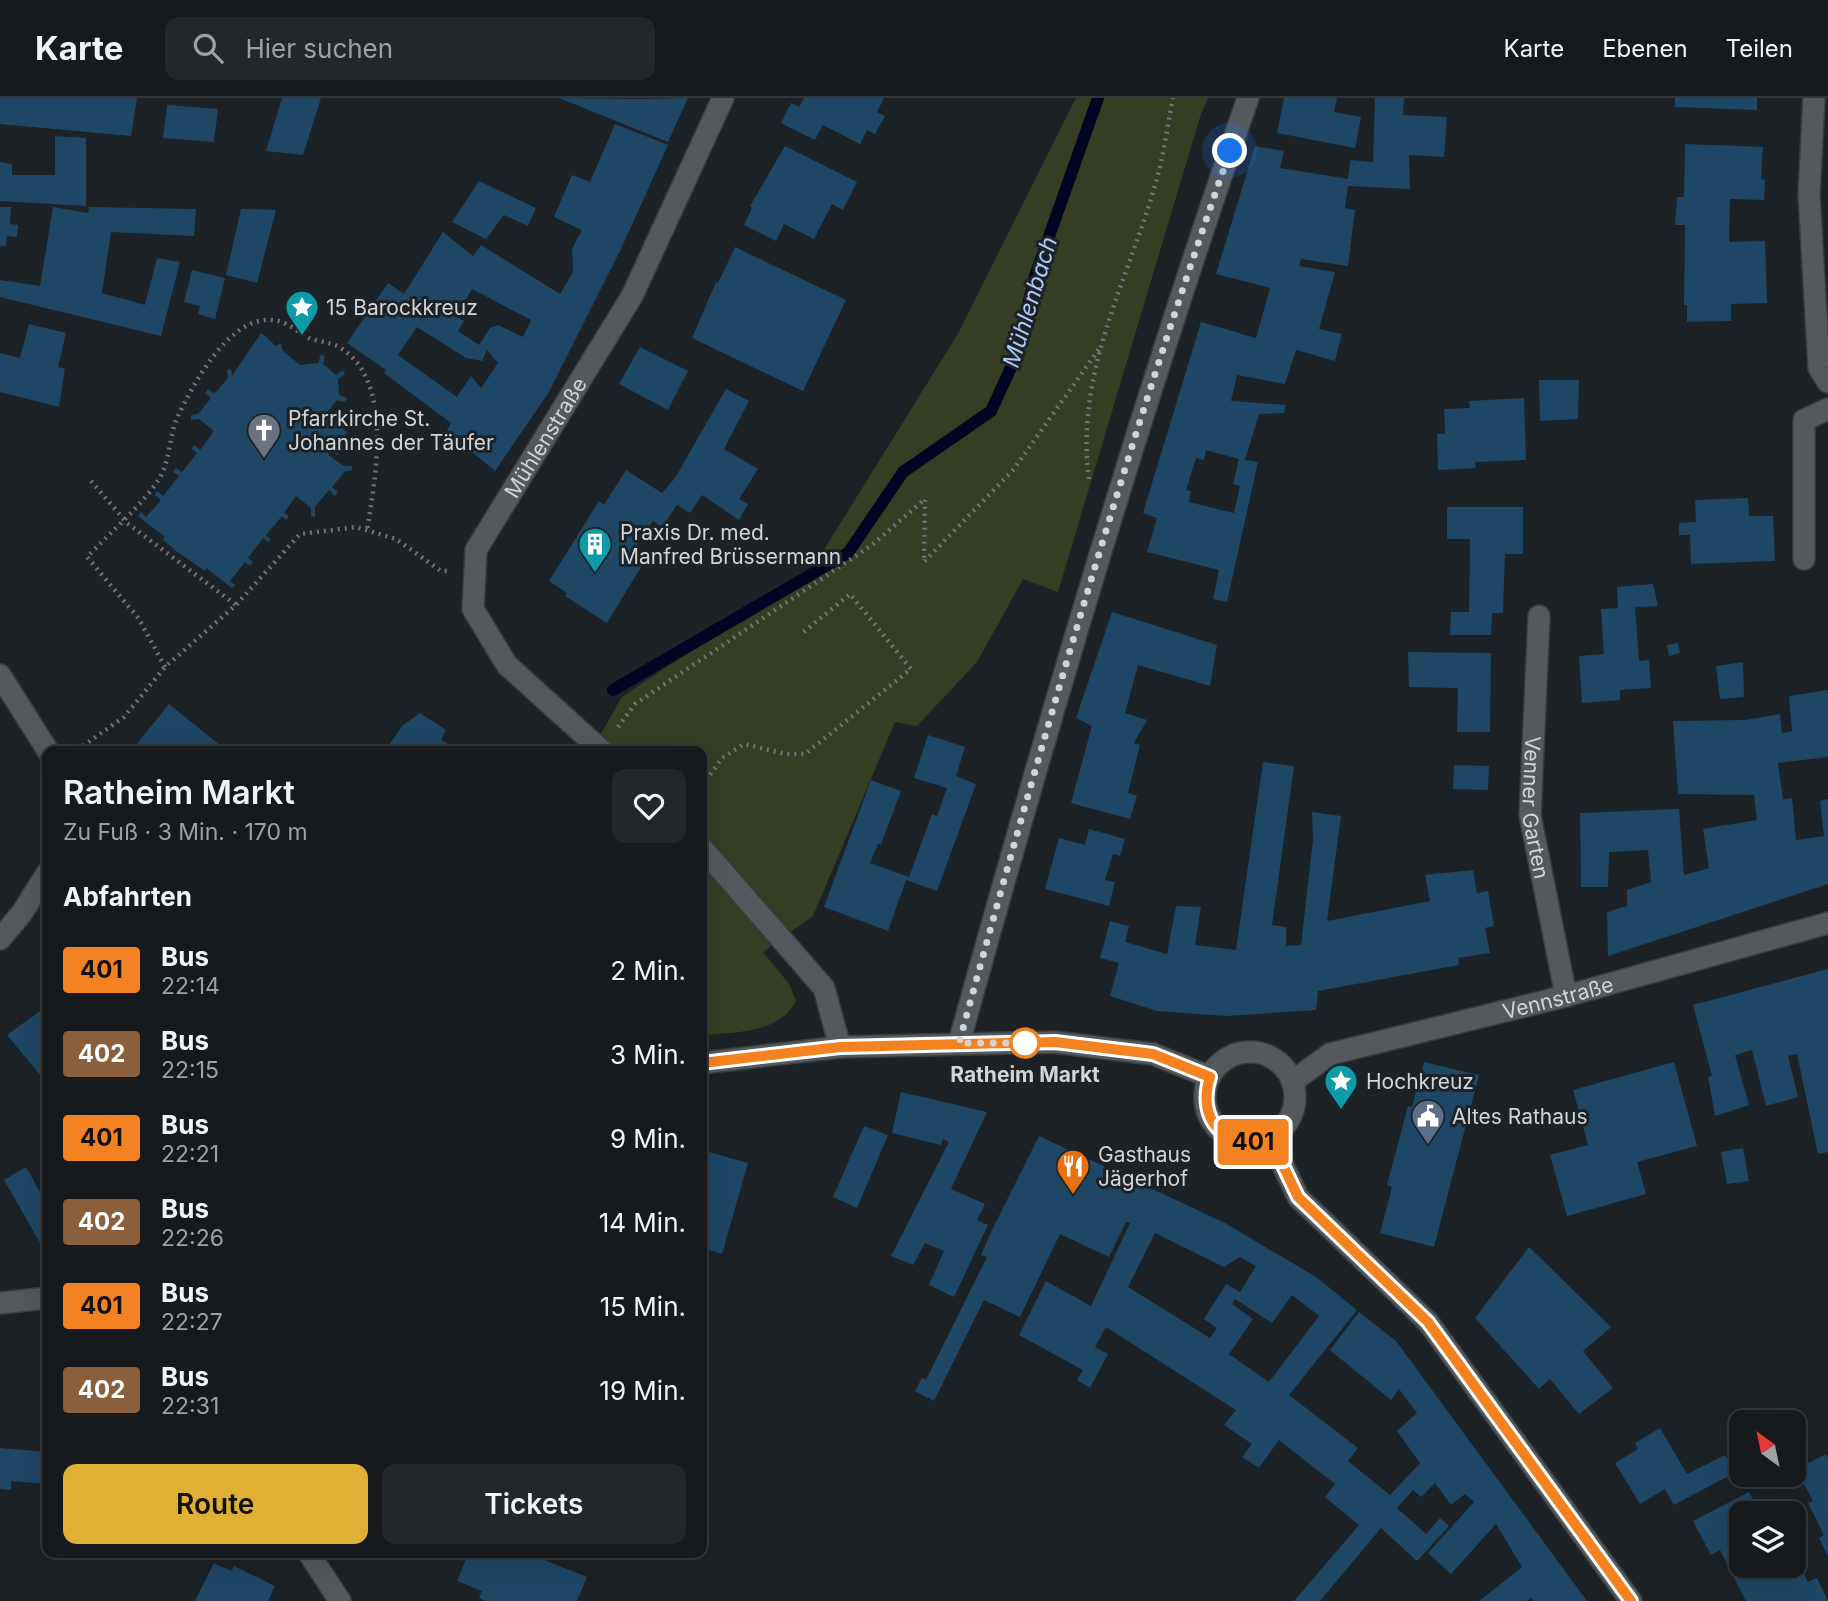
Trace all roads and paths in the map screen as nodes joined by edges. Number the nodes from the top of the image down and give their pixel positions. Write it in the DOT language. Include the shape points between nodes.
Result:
graph roads {
  1 [pos="723,98"];
  2 [pos="1173,98"];
  3 [pos="1248,98"];
  4 [pos="1814,98"];
  5 [pos="1099,349"];
  6 [pos="1828,382"];
  7 [pos="1828,409"];
  8 [pos="91,481"];
  9 [pos="1090,486"];
  10 [pos="124,518"];
  11 [pos="367,531"];
  12 [pos="1804,559"];
  13 [pos="440,571"];
  14 [pos="236,605"];
  15 [pos="1539,616"];
  16 [pos="800,635"];
  17 [pos="165,667"];
  18 [pos="0,674"];
  19 [pos="45,746"];
  20 [pos="82,746"];
  21 [pos="598,746"];
  22 [pos="605,746"];
  23 [pos="707,779"];
  24 [pos="707,854"];
  25 [pos="42,881"];
  26 [pos="1828,923"];
  27 [pos="0,939"];
  28 [pos="1566,996"];
  29 [pos="959,1043"];
  30 [pos="840,1047"];
  31 [pos="707,1062"];
  32 [pos="1210,1077"];
  33 [pos="1292,1082"];
  34 [pos="1270,1138"];
  35 [pos="42,1299"];
  36 [pos="0,1303"];
  37 [pos="313,1558"];
  38 [pos="340,1601"];
  39 [pos="1631,1601"];
  1 -- 21 [label="street, Mühlenstraße" via="632,296 476,551 473,609 507,665"];
  2 -- 5 [label="path" via="1158,172"];
  3 -- 29 [label="street" via="1193,256 1040,748"];
  4 -- 6 [label="street" via="1809,194 1819,368"];
  5 -- 9 [label="path" via="1086,419"];
  5 -- 22 [label="path" via="1014,469 924,562 925,499 872,545 635,704"];
  7 -- 12 [label="street" via="1804,420"];
  8 -- 10 [label="path"];
  10 -- 11 [label="path" via="160,479 177,419 219,348 248,323 272,320 337,346 356,359 370,385 377,421"];
  10 -- 14 [label="path"];
  10 -- 17 [label="path" via="87,557 139,619"];
  11 -- 13 [label="path" via="396,539"];
  11 -- 14 [label="path" via="356,527 300,534"];
  14 -- 17 [label="path"];
  15 -- 28 [label="street, Venner Garten" via="1530,814"];
  16 -- 23 [label="path" via="850,594 911,669 805,754 744,744 722,758"];
  17 -- 20 [label="path" via="124,718"];
  18 -- 19 [label="street"];
  24 -- 30 [label="street" via="824,988"];
  25 -- 27 [label="street"];
  26 -- 28 [label="street, Vennstraße"];
  28 -- 33 [label="street, Vennstraße" via="1329,1054"];
  29 -- 30 [label="street"];
  29 -- 32 [label="street" via="1055,1042 1153,1054"];
  30 -- 31 [label="street"];
  32 -- 33 [label="street" via="1220,1063 1235,1054 1253,1052 1277,1062"];
  32 -- 34 [label="street" via="1206,1104 1218,1129 1242,1141"];
  33 -- 34 [label="street" via="1295,1095 1289,1120"];
  34 -- 39 [label="street" via="1298,1197 1428,1322"];
  35 -- 36 [label="street"];
  37 -- 38 [label="street"];
}
